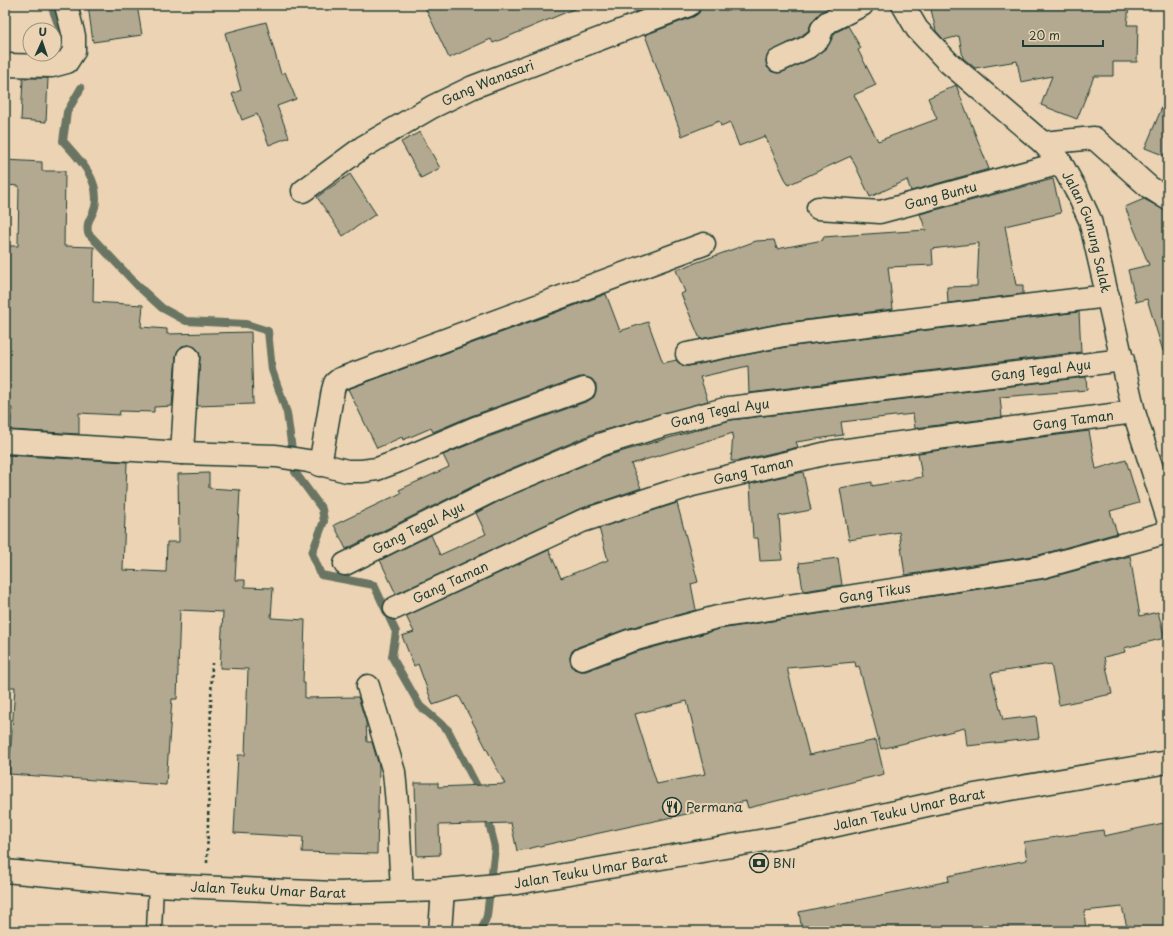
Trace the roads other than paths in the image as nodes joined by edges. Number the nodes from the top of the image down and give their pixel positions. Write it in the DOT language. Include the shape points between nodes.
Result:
graph roads {
  1 [pos="66,5"];
  2 [pos="689,5"];
  3 [pos="862,5"];
  4 [pos="903,5"];
  5 [pos="778,61"];
  6 [pos="5,65"];
  7 [pos="1043,143"];
  8 [pos="1061,163"];
  9 [pos="303,191"];
  10 [pos="1168,199"];
  11 [pos="818,208"];
  12 [pos="704,244"];
  13 [pos="1108,296"];
  14 [pos="687,354"];
  15 [pos="188,358"];
  16 [pos="1123,360"];
  17 [pos="584,389"];
  18 [pos="1134,412"];
  19 [pos="5,442"];
  20 [pos="182,453"];
  21 [pos="314,463"];
  22 [pos="1168,519"];
  23 [pos="1168,532"];
  24 [pos="345,564"];
  25 [pos="396,608"];
  26 [pos="582,658"];
  27 [pos="368,686"];
  28 [pos="1168,762"];
  29 [pos="5,871"];
  30 [pos="156,886"];
  31 [pos="450,889"];
  32 [pos="402,891"];
  33 [pos="154,931"];
  34 [pos="440,931"];
  1 -- 6 [label="street" via="74,36 74,51 67,62 52,66"];
  2 -- 9 [label="street, Gang Wanasari" via="473,87 432,107 363,147"];
  3 -- 5 [label="street" via="828,22 819,38 808,47"];
  4 -- 7 [label="street, Jalan Gunung Salak" via="917,29 948,62"];
  7 -- 8 [label="street, Jalan Gunung Salak"];
  7 -- 10 [label="street" via="1094,138 1149,187"];
  8 -- 11 [label="street, Gang Buntu" via="880,212"];
  8 -- 13 [label="street, Jalan Gunung Salak" via="1090,220"];
  12 -- 21 [label="street" via="340,379 333,390"];
  13 -- 14 [label="street" via="784,335"];
  13 -- 16 [label="street, Jalan Gunung Salak"];
  15 -- 20 [label="street"];
  16 -- 18 [label="street, Jalan Gunung Salak"];
  16 -- 24 [label="street, Gang Tegal Ayu" via="729,408 664,425 602,444 502,486"];
  17 -- 21 [label="street" via="475,428 377,469 347,471"];
  18 -- 22 [label="street, Jalan Gunung Salak"];
  18 -- 25 [label="street, Gang Taman" via="832,452 692,484 582,521"];
  19 -- 20 [label="street"];
  20 -- 21 [label="street" via="276,456"];
  23 -- 26 [label="street, Gang Tikus" via="1042,567 717,617 629,641"];
  27 -- 32 [label="street" via="394,772"];
  28 -- 31 [label="street, Jalan Teuku Umar Barat" via="963,797 783,837 517,883"];
  29 -- 30 [label="street, Jalan Teuku Umar Barat"];
  30 -- 32 [label="street, Jalan Teuku Umar Barat" via="334,894"];
  30 -- 33 [label="lane"];
  31 -- 32 [label="street, Jalan Teuku Umar Barat"];
  31 -- 34 [label="street"];
}
